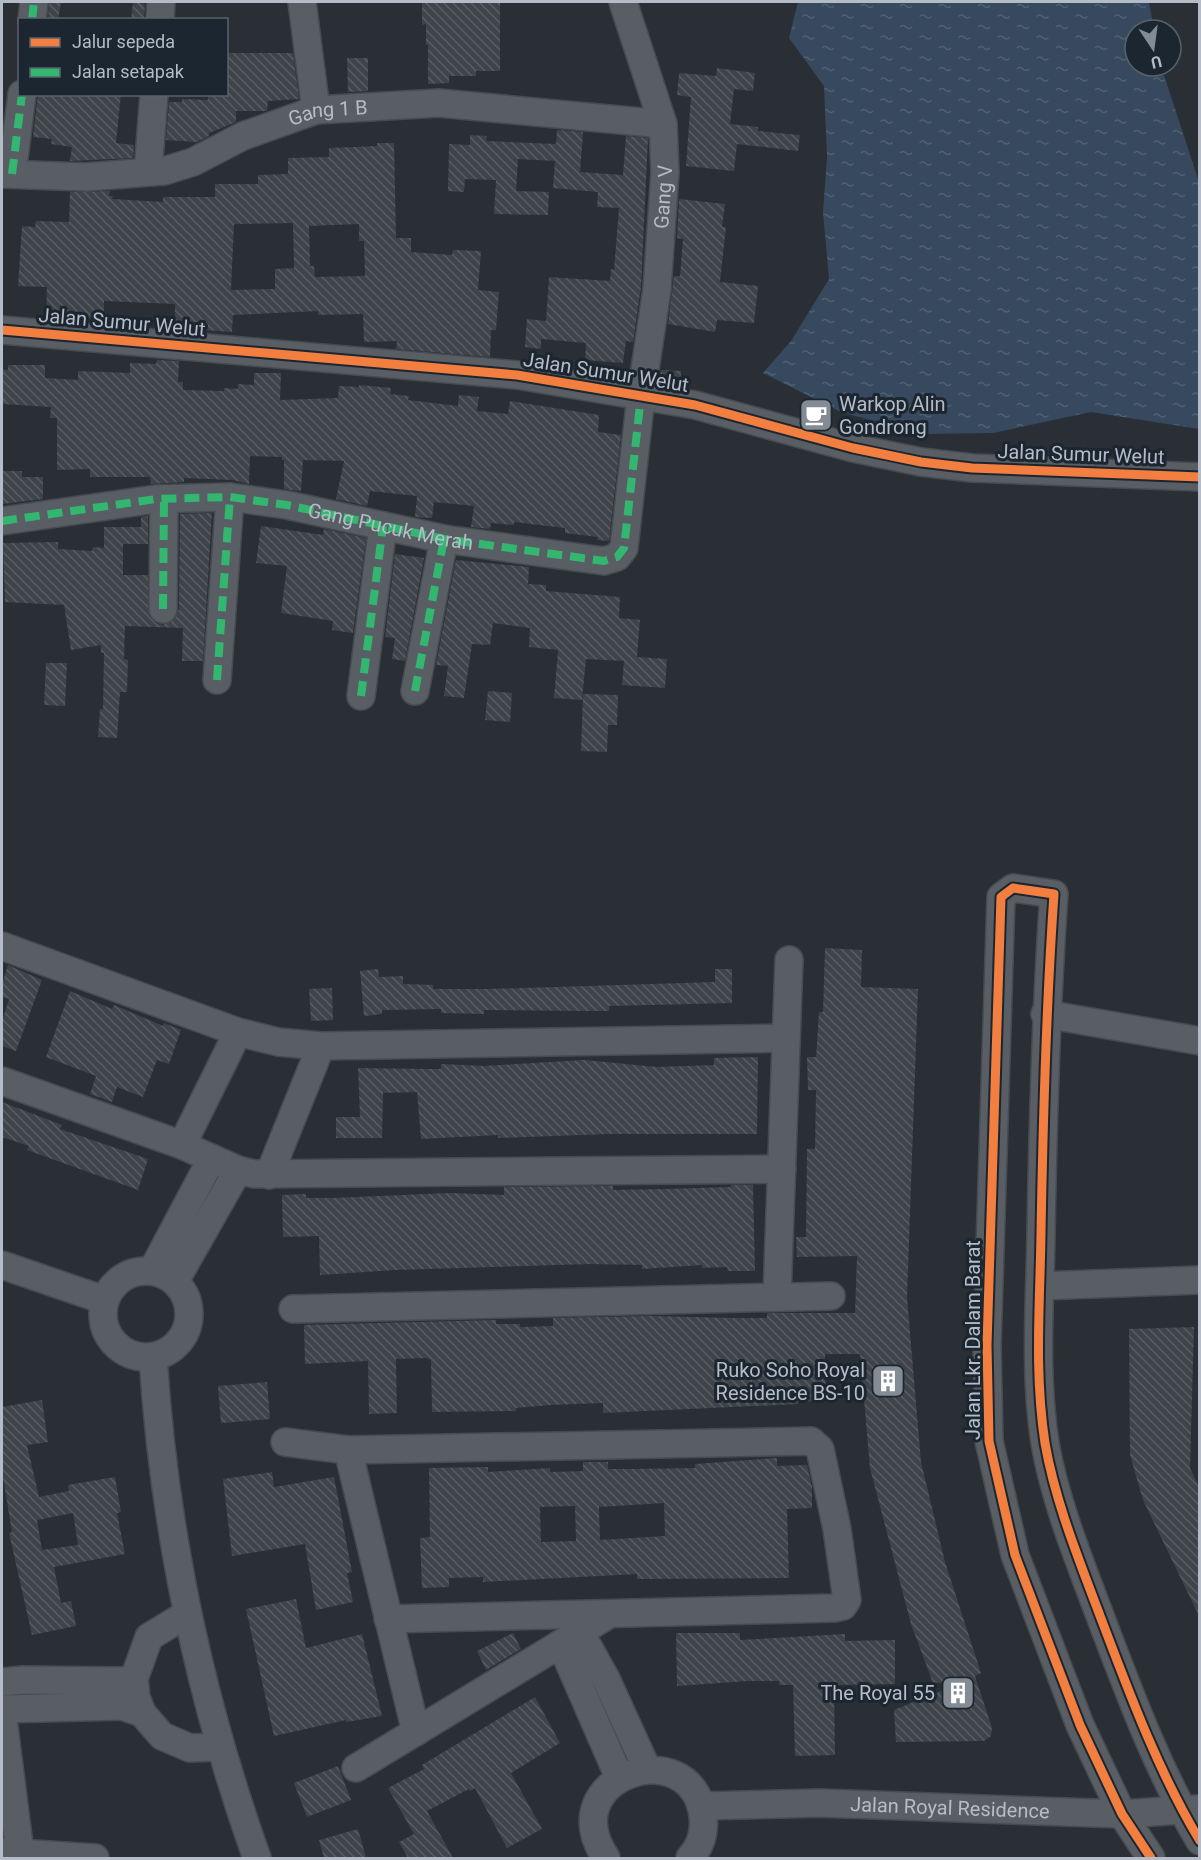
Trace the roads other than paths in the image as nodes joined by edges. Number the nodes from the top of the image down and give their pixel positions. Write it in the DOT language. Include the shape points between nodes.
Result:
graph roads {
  1 [pos="34,2"];
  2 [pos="161,2"];
  3 [pos="302,2"];
  4 [pos="623,2"];
  5 [pos="32,18"];
  6 [pos="160,18"];
  7 [pos="22,96"];
  8 [pos="154,96"];
  9 [pos="316,110"];
  10 [pos="663,124"];
  11 [pos="148,172"];
  12 [pos="7,174"];
  13 [pos="2,330"];
  14 [pos="640,396"];
  15 [pos="1200,477"];
  16 [pos="230,497"];
  17 [pos="164,499"];
  18 [pos="2,521"];
  19 [pos="383,526"];
  20 [pos="444,539"];
  21 [pos="163,609"];
  22 [pos="217,680"];
  23 [pos="415,692"];
  24 [pos="361,696"];
  25 [pos="2,946"];
  26 [pos="789,960"];
  27 [pos="1045,1014"];
  28 [pos="238,1032"];
  29 [pos="786,1038"];
  30 [pos="1200,1041"];
  31 [pos="321,1046"];
  32 [pos="2,1081"];
  33 [pos="182,1145"];
  34 [pos="211,1160"];
  35 [pos="782,1169"];
  36 [pos="238,1170"];
  37 [pos="269,1175"];
  38 [pos="2,1265"];
  39 [pos="163,1276"];
  40 [pos="1200,1280"];
  41 [pos="1040,1286"];
  42 [pos="831,1296"];
  43 [pos="777,1297"];
  44 [pos="105,1300"];
  45 [pos="293,1309"];
  46 [pos="153,1357"];
  47 [pos="285,1442"];
  48 [pos="348,1450"];
  49 [pos="187,1614"];
  50 [pos="610,1614"];
  51 [pos="388,1619"];
  52 [pos="570,1638"];
  53 [pos="134,1679"];
  54 [pos="2,1682"];
  55 [pos="2,1710"];
  56 [pos="142,1713"];
  57 [pos="416,1732"];
  58 [pos="220,1747"];
  59 [pos="356,1768"];
  60 [pos="647,1769"];
  61 [pos="619,1777"];
  62 [pos="701,1806"];
  63 [pos="1191,1810"];
  64 [pos="1122,1814"];
  65 [pos="1200,1840"];
  66 [pos="11,1852"];
  67 [pos="594,1854"];
  68 [pos="95,1858"];
  69 [pos="257,1858"];
  70 [pos="690,1858"];
  71 [pos="1151,1858"];
  1 -- 5 [label="street"];
  2 -- 6 [label="street"];
  3 -- 9 [label="street"];
  4 -- 10 [label="street, Gang V"];
  7 -- 12 [label="street"];
  8 -- 11 [label="street"];
  9 -- 10 [label="street, Gang 1 B" via="439,103"];
  9 -- 11 [label="street, Gang 1 B" via="243,136 193,162"];
  10 -- 14 [label="street, Gang V" via="665,172 657,290"];
  11 -- 12 [label="street, Gang 1 B" via="86,177"];
  13 -- 14 [label="street, Jalan Sumur Welut" via="404,363 518,375"];
  14 -- 15 [label="street, Jalan Sumur Welut" via="695,405 853,448 921,462 972,468"];
  14 -- 20 [label="street, Gang Pucuk Merah" via="624,548 617,557 604,561"];
  16 -- 17 [label="street, Gang Pucuk Merah"];
  16 -- 19 [label="street, Gang Pucuk Merah"];
  16 -- 22 [label="street"];
  17 -- 18 [label="street, Gang Pucuk Merah"];
  17 -- 21 [label="street"];
  19 -- 20 [label="street, Gang Pucuk Merah"];
  19 -- 24 [label="street"];
  20 -- 23 [label="street"];
  25 -- 28 [label="street"];
  26 -- 29 [label="street"];
  27 -- 30 [label="street"];
  27 -- 41 [label="street"];
  27 -- 64 [label="street, Jalan Lkr. Dalam Barat" via="1053,892 1013,888 1001,897 987,1346 989,1441 1015,1555 1080,1725"];
  28 -- 31 [label="street" via="278,1042"];
  28 -- 33 [label="street"];
  29 -- 31 [label="street"];
  29 -- 35 [label="street"];
  31 -- 37 [label="street"];
  32 -- 33 [label="street"];
  33 -- 34 [label="street"];
  34 -- 36 [label="street"];
  34 -- 39 [label="street"];
  35 -- 37 [label="street"];
  35 -- 43 [label="street"];
  36 -- 37 [label="street"];
  36 -- 39 [label="street"];
  38 -- 44 [label="street"];
  39 -- 44 [label="street" via="137,1271 112,1286"];
  39 -- 46 [label="street" via="187,1302 188,1326 169,1351"];
  40 -- 41 [label="street"];
  41 -- 63 [label="street" via="1036,1349 1045,1444 1072,1543 1119,1666"];
  42 -- 43 [label="street"];
  43 -- 45 [label="street"];
  44 -- 46 [label="street" via="102,1317 107,1335 119,1348 135,1356"];
  46 -- 49 [label="street" via="158,1441"];
  47 -- 48 [label="street"];
  48 -- 50 [label="street" via="799,1441 817,1444 837,1529 847,1600 843,1606"];
  48 -- 51 [label="street"];
  49 -- 53 [label="street" via="149,1637"];
  49 -- 58 [label="street"];
  50 -- 51 [label="street"];
  50 -- 52 [label="street"];
  51 -- 57 [label="street"];
  52 -- 57 [label="street"];
  52 -- 60 [label="street" via="606,1679"];
  52 -- 61 [label="street"];
  53 -- 54 [label="street"];
  53 -- 56 [label="street"];
  55 -- 56 [label="street" via="122,1706"];
  55 -- 66 [label="street"];
  56 -- 58 [label="street" via="162,1736 190,1748"];
  57 -- 59 [label="street"];
  58 -- 69 [label="street"];
  60 -- 61 [label="street"];
  60 -- 62 [label="street" via="670,1773 689,1786"];
  61 -- 67 [label="street" via="605,1790 596,1808"];
  62 -- 64 [label="street, Jalan Royal Residence" via="820,1803"];
  62 -- 70 [label="street" via="704,1828 698,1850"];
  63 -- 64 [label="street, Jalan Royal Residence"];
  63 -- 65 [label="street"];
  64 -- 71 [label="street, Jalan Lkr. Dalam Barat"];
  66 -- 68 [label="street"];
}
